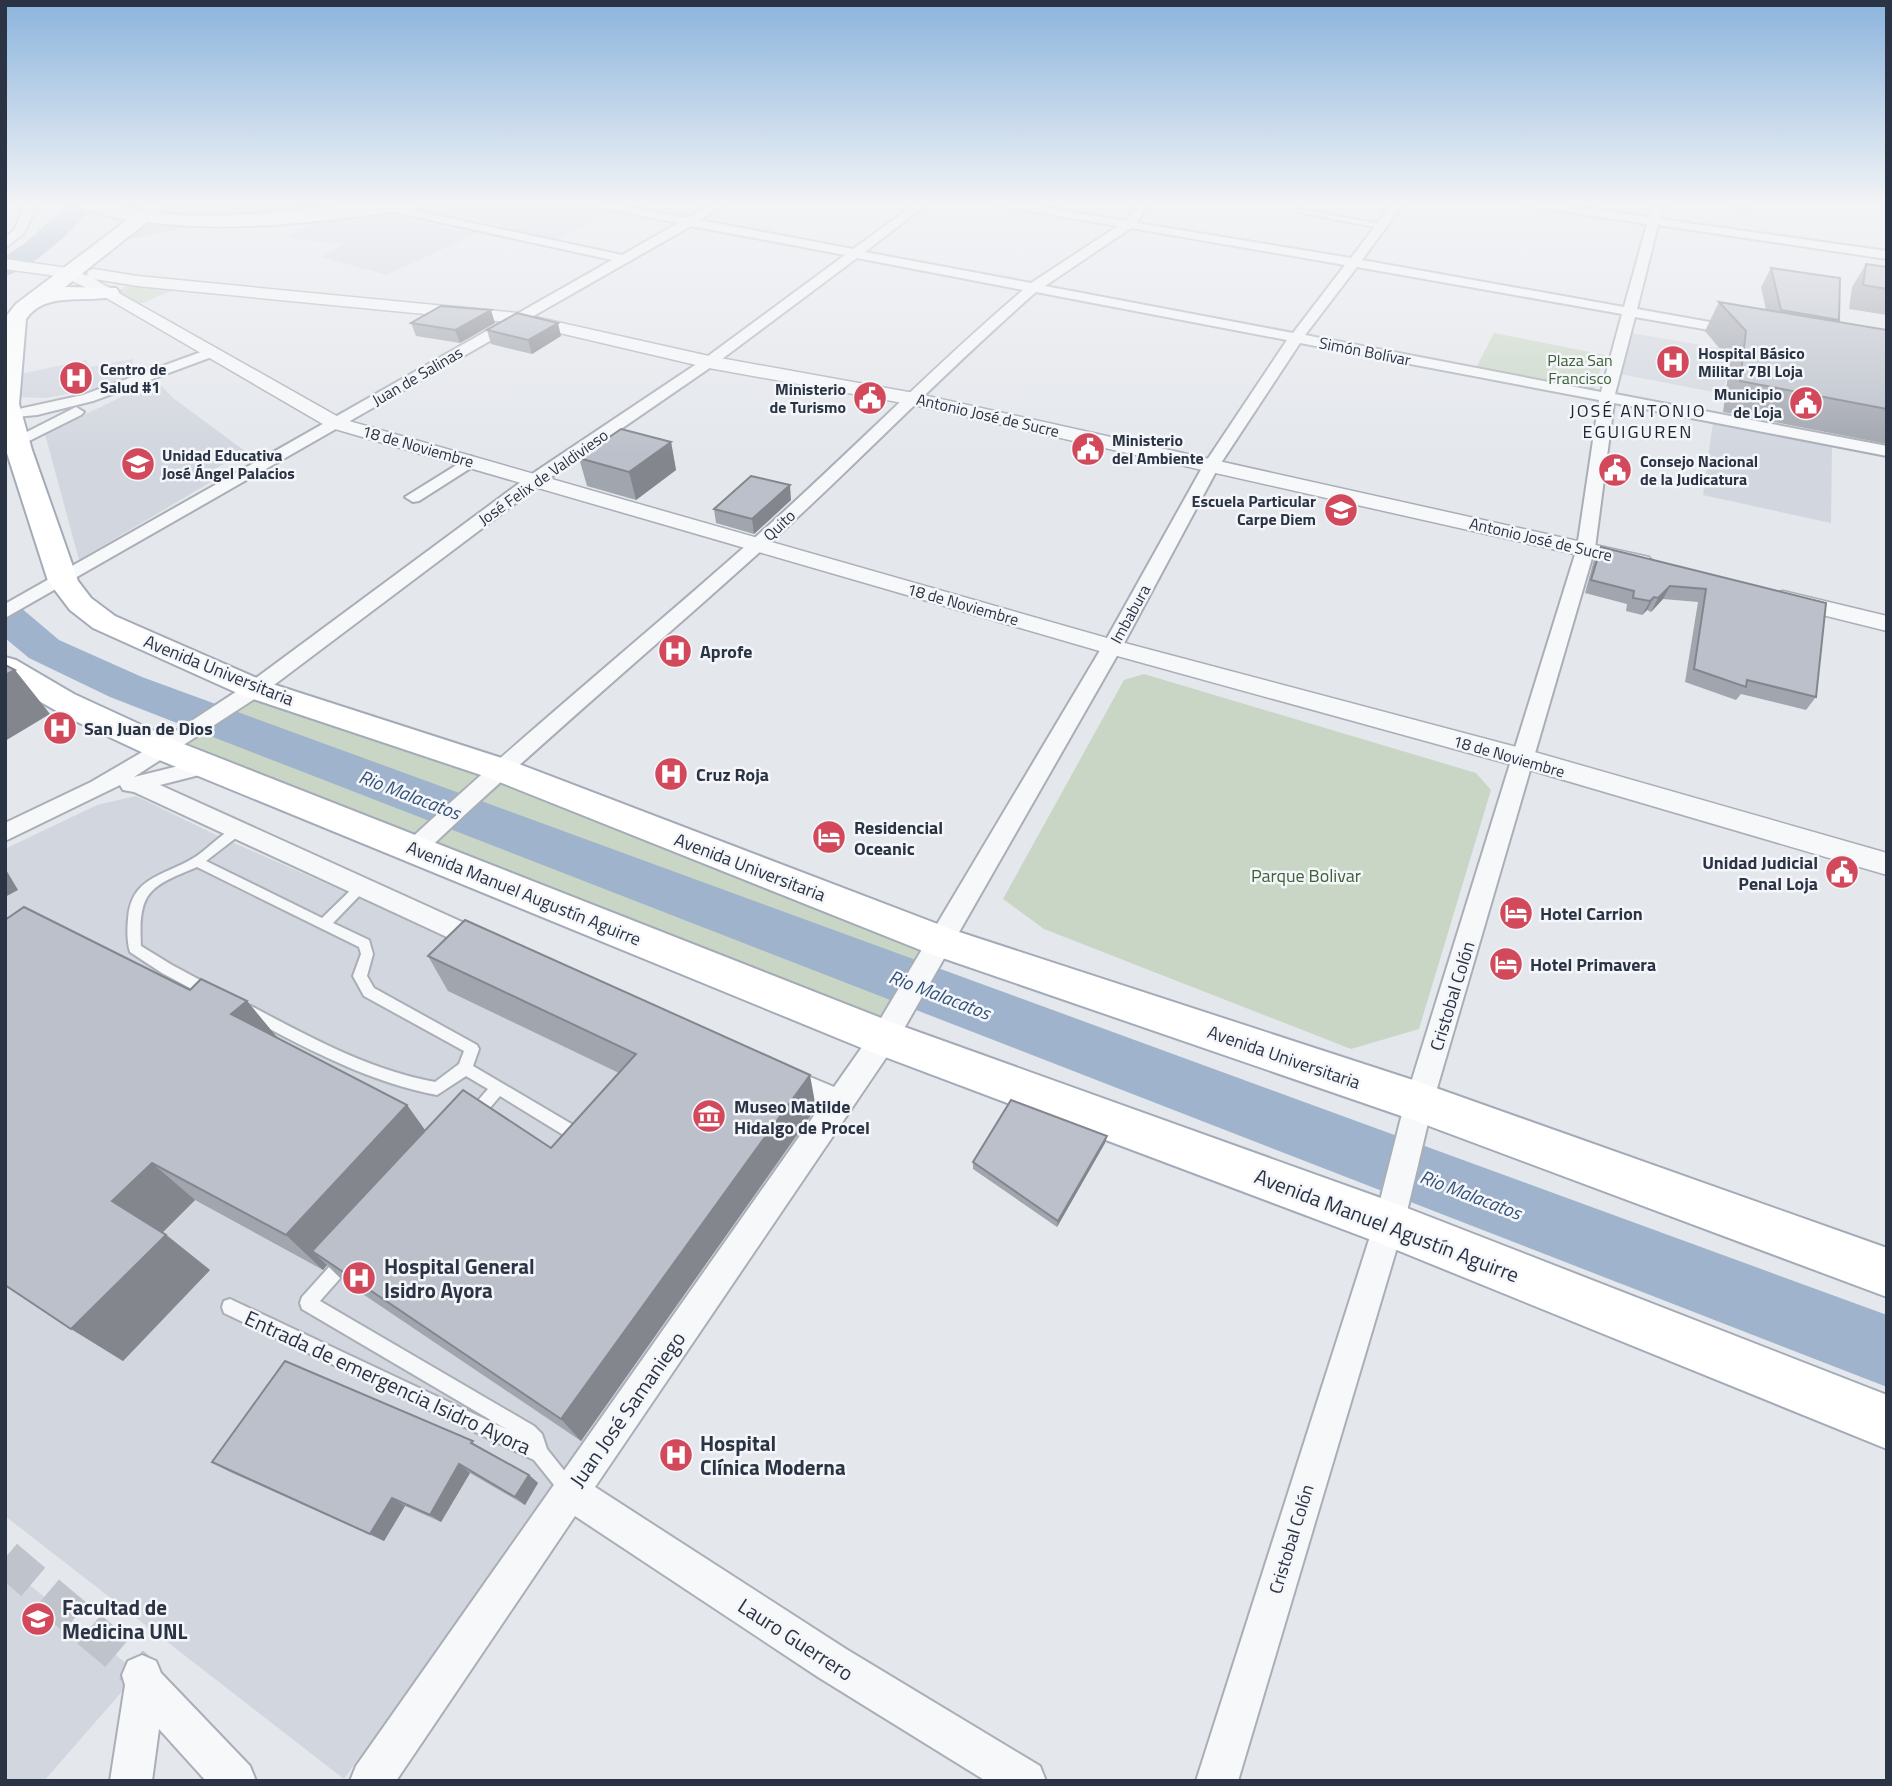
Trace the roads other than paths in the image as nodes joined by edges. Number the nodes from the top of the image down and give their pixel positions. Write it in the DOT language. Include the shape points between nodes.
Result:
graph roads {
  1 [pos="51,287"];
  2 [pos="101,287"];
  3 [pos="117,287"];
  4 [pos="201,287"];
  5 [pos="572,287"];
  6 [pos="810,287"];
  7 [pos="1030,287"];
  8 [pos="1333,287"];
  9 [pos="1492,287"];
  10 [pos="1635,287"];
  11 [pos="1033,288"];
  12 [pos="110,293"];
  13 [pos="23,308"];
  14 [pos="1628,312"];
  15 [pos="517,318"];
  16 [pos="1751,333"];
  17 [pos="1296,338"];
  18 [pos="212,352"];
  19 [pos="709,362"];
  20 [pos="134,384"];
  21 [pos="1607,397"];
  22 [pos="914,399"];
  23 [pos="335,423"];
  24 [pos="11,424"];
  25 [pos="1887,451"];
  26 [pos="471,461"];
  27 [pos="1211,466"];
  28 [pos="535,480"];
  29 [pos="413,497"];
  30 [pos="757,545"];
  31 [pos="1586,548"];
  32 [pos="1665,568"];
  33 [pos="55,585"];
  34 [pos="1769,594"];
  35 [pos="5,612"];
  36 [pos="1887,624"];
  37 [pos="1112,647"];
  38 [pos="12,675"];
  39 [pos="251,692"];
  40 [pos="168,746"];
  41 [pos="1524,759"];
  42 [pos="206,766"];
  43 [pos="494,773"];
  44 [pos="139,785"];
  45 [pos="99,788"];
  46 [pos="237,831"];
  47 [pos="5,833"];
  48 [pos="420,843"];
  49 [pos="197,862"];
  50 [pos="1887,864"];
  51 [pos="361,887"];
  52 [pos="324,924"];
  53 [pos="940,945"];
  54 [pos="512,955"];
  55 [pos="886,1034"];
  56 [pos="764,1068"];
  57 [pos="466,1069"];
  58 [pos="499,1087"];
  59 [pos="839,1102"];
  60 [pos="1417,1111"];
  61 [pos="463,1128"];
  62 [pos="575,1134"];
  63 [pos="1390,1218"];
  64 [pos="354,1251"];
  65 [pos="1887,1273"];
  66 [pos="230,1307"];
  67 [pos="1887,1422"];
  68 [pos="540,1454"];
  69 [pos="570,1492"];
  70 [pos="131,1781"];
  71 [pos="235,1781"];
  72 [pos="370,1781"];
  73 [pos="1025,1781"];
  74 [pos="1217,1781"];
  1 -- 13 [label="main road"];
  2 -- 12 [label="street, 18 de Noviembre"];
  3 -- 12 [label="street"];
  4 -- 15 [label="street, Antonio José de Sucre"];
  5 -- 15 [label="street, Juan de Salinas"];
  6 -- 19 [label="street, José Felix de Valdivieso"];
  7 -- 11 [label="street, Simón Bolívar"];
  8 -- 17 [label="street, Imbabura"];
  9 -- 14 [label="street"];
  10 -- 14 [label="street, Cristobal Colón"];
  11 -- 17 [label="street, Simón Bolívar"];
  11 -- 22 [label="street, Quito"];
  12 -- 13 [label="main road" via="72,291"];
  12 -- 18 [label="street, 18 de Noviembre"];
  13 -- 24 [label="main road, Avenida Universitaria" via="15,319 7,404"];
  14 -- 16 [label="street"];
  14 -- 21 [label="street, Cristobal Colón"];
  15 -- 19 [label="street, Antonio José de Sucre"];
  15 -- 23 [label="street, Juan de Salinas"];
  17 -- 21 [label="street, Simón Bolívar"];
  17 -- 27 [label="street, Imbabura"];
  18 -- 20 [label="street"];
  18 -- 23 [label="street, 18 de Noviembre"];
  19 -- 22 [label="street, Antonio José de Sucre"];
  19 -- 28 [label="street, José Felix de Valdivieso"];
  20 -- 24 [label="street"];
  20 -- 24 [label="street"];
  21 -- 25 [label="street, Simón Bolívar"];
  21 -- 31 [label="street, Cristobal Colón"];
  22 -- 27 [label="street, Antonio José de Sucre"];
  22 -- 30 [label="street, Quito"];
  23 -- 26 [label="street, 18 de Noviembre"];
  23 -- 33 [label="street, Juan de Salinas"];
  24 -- 33 [label="main road, Avenida Universitaria"];
  26 -- 28 [label="street, 18 de Noviembre"];
  26 -- 29 [label="street"];
  27 -- 31 [label="street, Antonio José de Sucre"];
  27 -- 37 [label="street, Imbabura"];
  28 -- 30 [label="street, 18 de Noviembre"];
  28 -- 39 [label="street, José Felix de Valdivieso"];
  30 -- 37 [label="street, 18 de Noviembre"];
  30 -- 43 [label="street, Quito"];
  31 -- 32 [label="street, Antonio José de Sucre"];
  31 -- 41 [label="street, Cristobal Colón"];
  33 -- 35 [label="street, Juan de Salinas"];
  33 -- 39 [label="main road, Avenida Universitaria" via="104,622"];
  34 -- 36 [label="street"];
  37 -- 41 [label="street, 18 de Noviembre"];
  37 -- 53 [label="street, Imbabura"];
  38 -- 40 [label="main road" via="93,718"];
  39 -- 40 [label="street, José Felix de Valdivieso"];
  39 -- 43 [label="main road, Avenida Universitaria"];
  40 -- 42 [label="main road, Avenida Manuel Augustín Aguirre"];
  40 -- 45 [label="street, José Felix de Valdivieso"];
  41 -- 50 [label="street, 18 de Noviembre"];
  41 -- 60 [label="street, Cristobal Colón"];
  42 -- 44 [label="street"];
  42 -- 48 [label="main road, Avenida Manuel Augustín Aguirre"];
  43 -- 48 [label="street, Quito"];
  43 -- 53 [label="main road, Avenida Universitaria"];
  44 -- 45 [label="street"];
  44 -- 46 [label="street"];
  45 -- 47 [label="street, José Felix de Valdivieso"];
  46 -- 49 [label="lane"];
  46 -- 51 [label="street"];
  48 -- 55 [label="main road, Avenida Manuel Augustín Aguirre"];
  49 -- 52 [label="lane"];
  49 -- 57 [label="lane" via="158,879 137,898 132,918 135,948 322,1049 417,1087 437,1089"];
  51 -- 52 [label="lane"];
  51 -- 54 [label="street"];
  52 -- 57 [label="lane" via="364,944 367,954 360,976 369,992 472,1049"];
  53 -- 55 [label="street, Imbabura"];
  53 -- 60 [label="main road, Avenida Universitaria"];
  55 -- 59 [label="street, Juan José Samaniego"];
  55 -- 63 [label="main road, Avenida Manuel Agustín Aguirre"];
  56 -- 59 [label="street"];
  57 -- 58 [label="lane"];
  58 -- 61 [label="lane"];
  58 -- 62 [label="lane"];
  59 -- 69 [label="street, Juan José Samaniego"];
  60 -- 63 [label="street, Cristobal Colón"];
  60 -- 65 [label="main road, Avenida Universitaria"];
  63 -- 67 [label="main road, Avenida Manuel Agustín Aguirre"];
  63 -- 74 [label="street, Cristobal Colón"];
  64 -- 68 [label="lane" via="308,1303 528,1432"];
  66 -- 68 [label="lane, Entrada de emergencia Isidro Ayora"];
  68 -- 69 [label="lane, Entrada de emergencia Isidro Ayora"];
  69 -- 72 [label="street, Juan José Samaniego"];
  69 -- 73 [label="street, Lauro Guerrero" via="832,1663"];
  70 -- 71 [label="street" via="143,1679"];
}
